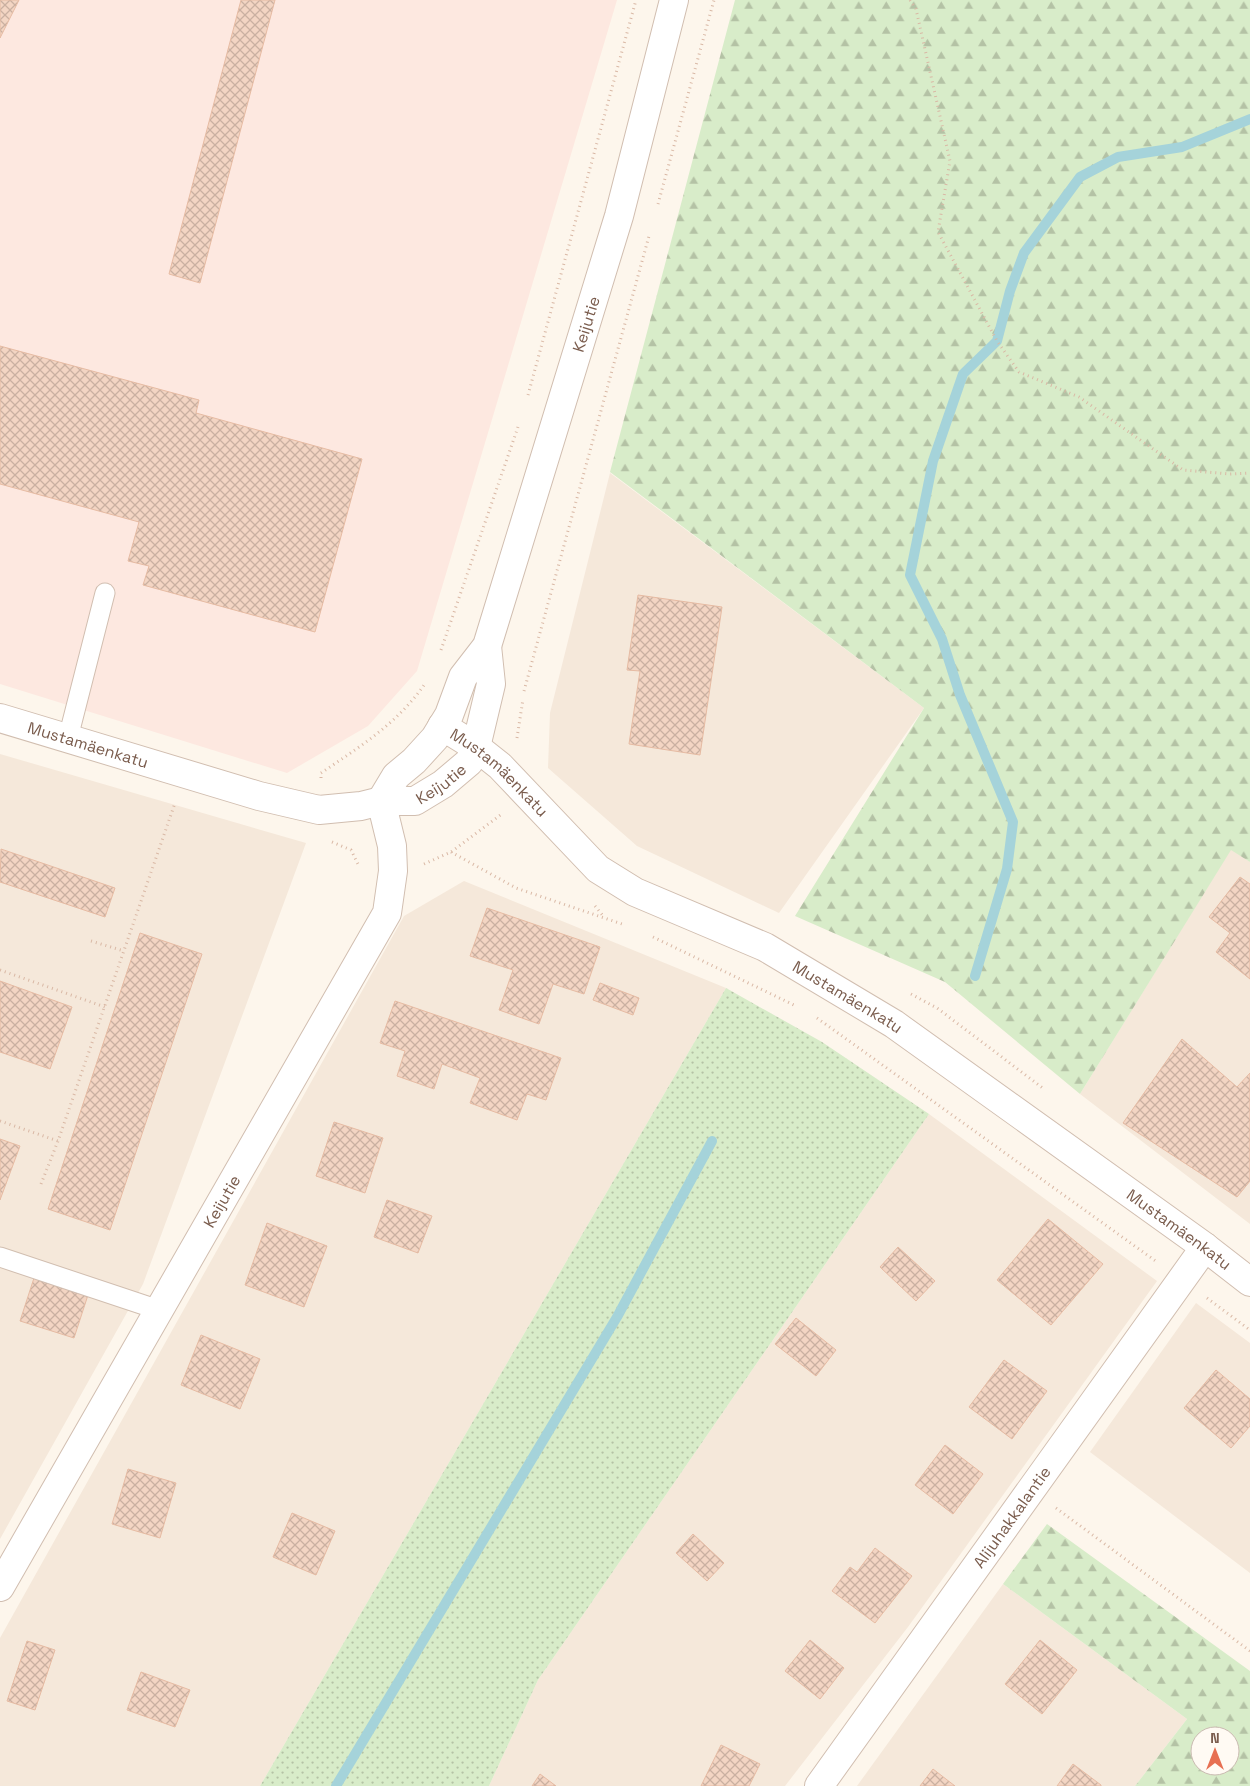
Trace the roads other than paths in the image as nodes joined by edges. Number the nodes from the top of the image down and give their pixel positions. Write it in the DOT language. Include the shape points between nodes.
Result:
graph roads {
  1 [pos="674,0"];
  2 [pos="106,593"];
  3 [pos="487,646"];
  4 [pos="0,718"];
  5 [pos="442,726"];
  6 [pos="68,738"];
  7 [pos="476,747"];
  8 [pos="381,801"];
  9 [pos="1205,1247"];
  10 [pos="0,1257"];
  11 [pos="1250,1282"];
  12 [pos="159,1310"];
  13 [pos="0,1587"];
  14 [pos="819,1786"];
  1 -- 3 [label="street, Keijutie" via="619,216"];
  2 -- 6 [label="lane"];
  3 -- 5 [label="street, Keijutie" via="463,677"];
  3 -- 7 [label="street, Keijutie" via="491,684"];
  4 -- 6 [label="street, Mustamäenkatu"];
  5 -- 7 [label="street, Mustamäenkatu"];
  5 -- 8 [label="street, Keijutie" via="414,761 396,776"];
  6 -- 8 [label="street, Mustamäenkatu" via="259,796 319,810"];
  7 -- 8 [label="street, Keijutie" via="469,762 443,784 415,801"];
  7 -- 9 [label="street, Mustamäenkatu" via="500,766 598,869 634,892 765,946 894,1024"];
  8 -- 12 [label="street, Keijutie" via="392,846 393,871 387,913"];
  9 -- 11 [label="street, Mustamäenkatu"];
  9 -- 14 [label="street, Alijuhakkalantie"];
  10 -- 12 [label="lane"];
  12 -- 13 [label="street, Keijutie"];
}
